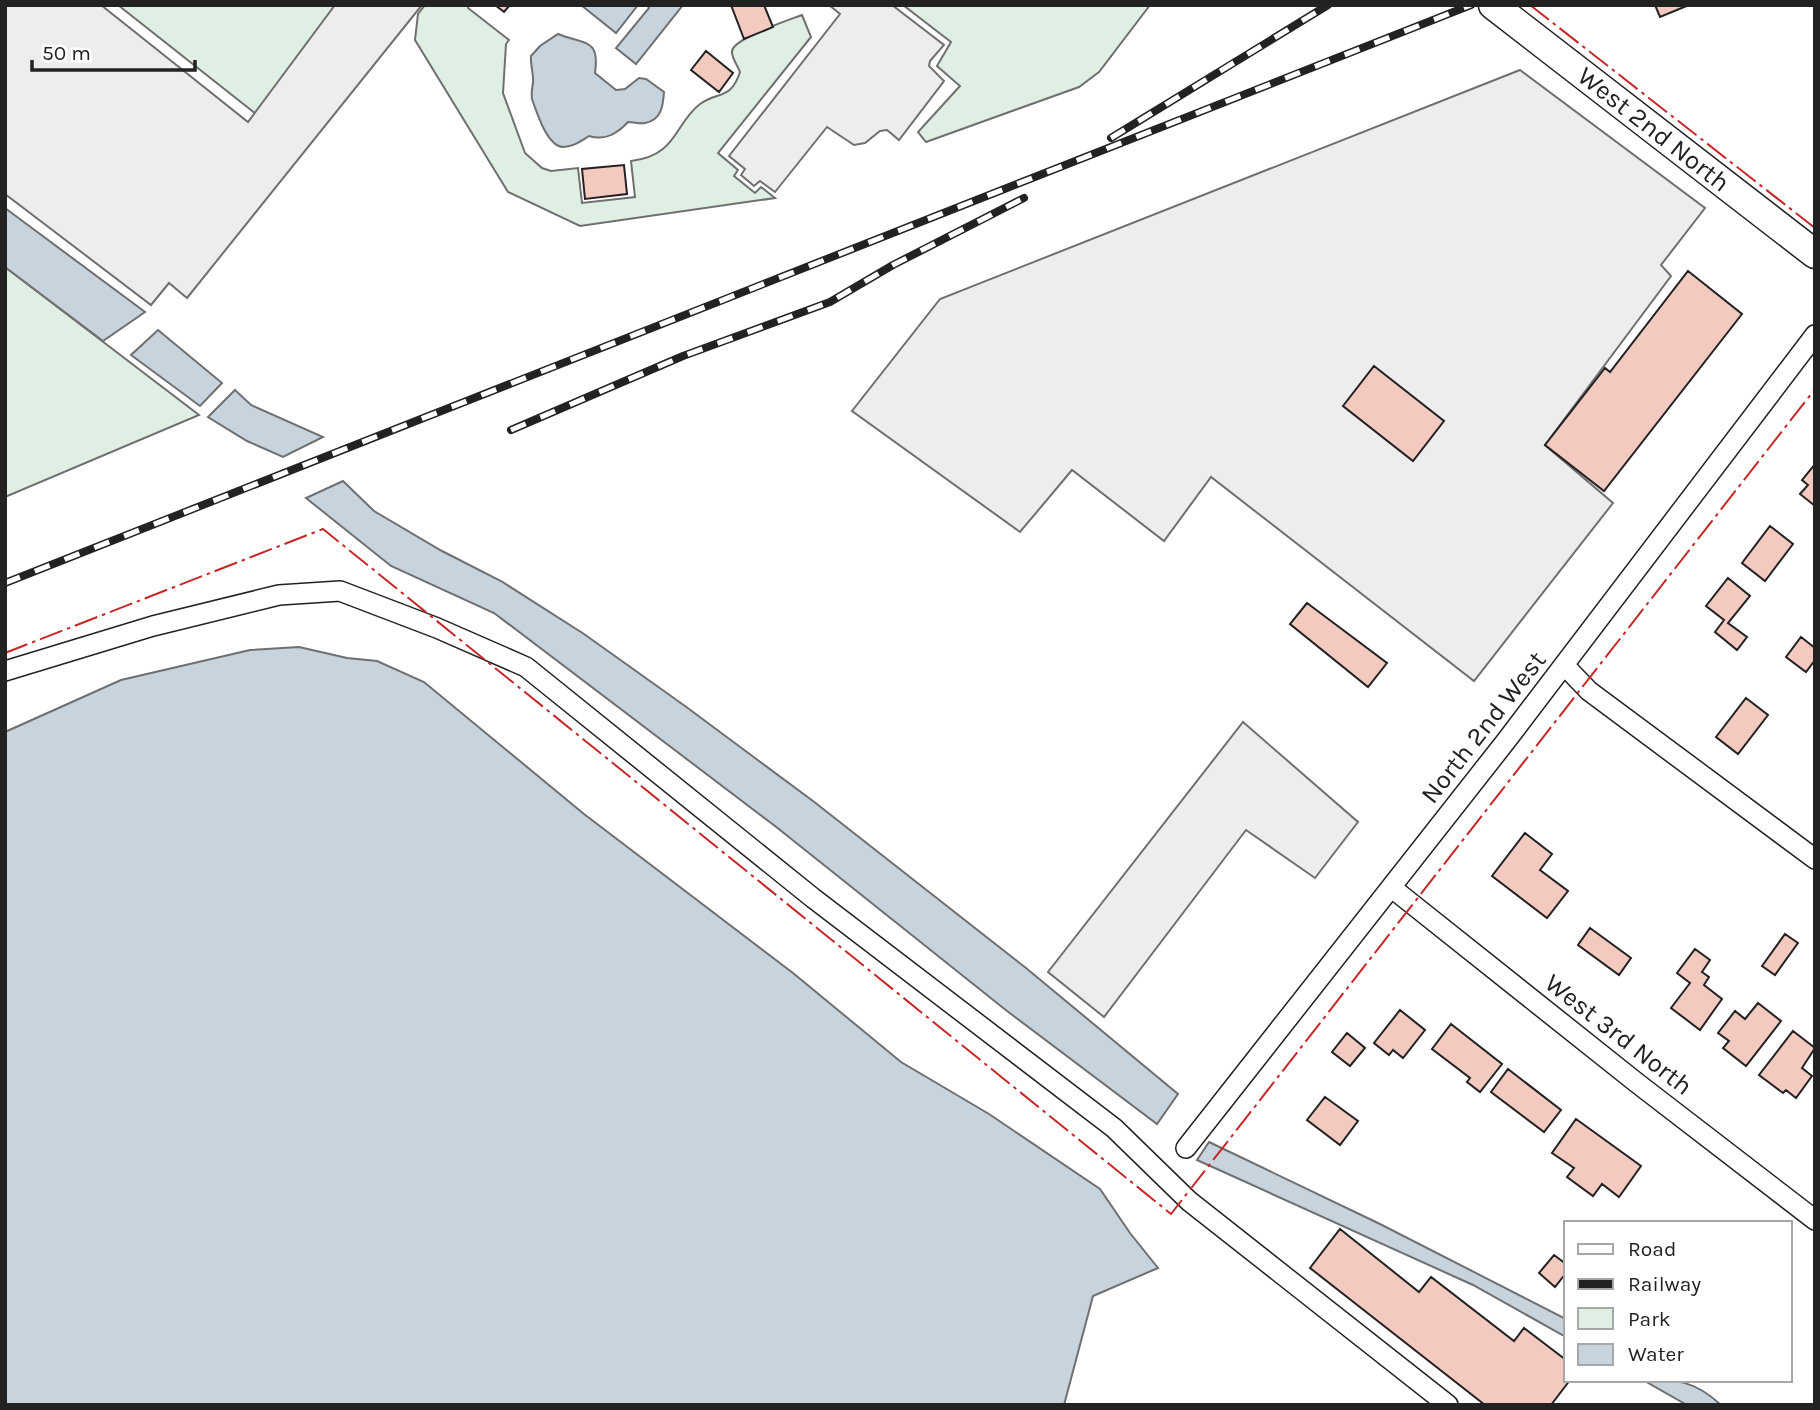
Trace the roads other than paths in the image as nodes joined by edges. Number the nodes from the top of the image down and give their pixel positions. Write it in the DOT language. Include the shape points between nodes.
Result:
graph roads {
  1 [pos="1493,5"];
  2 [pos="1815,254"];
  3 [pos="1815,335"];
  4 [pos="1564,665"];
  5 [pos="5,671"];
  6 [pos="1815,859"];
  7 [pos="1392,888"];
  8 [pos="1186,1148"];
  9 [pos="1815,1220"];
  10 [pos="1448,1405"];
  1 -- 2 [label="street, West 2nd North"];
  3 -- 4 [label="street, North 2nd West"];
  4 -- 6 [label="street" via="1589,691"];
  4 -- 7 [label="street, North 2nd West"];
  5 -- 10 [label="street" via="153,626 279,595 340,591 526,667 813,898 1114,1128 1189,1201"];
  7 -- 8 [label="street, North 2nd West"];
  7 -- 9 [label="street, West 3rd North"];
}
